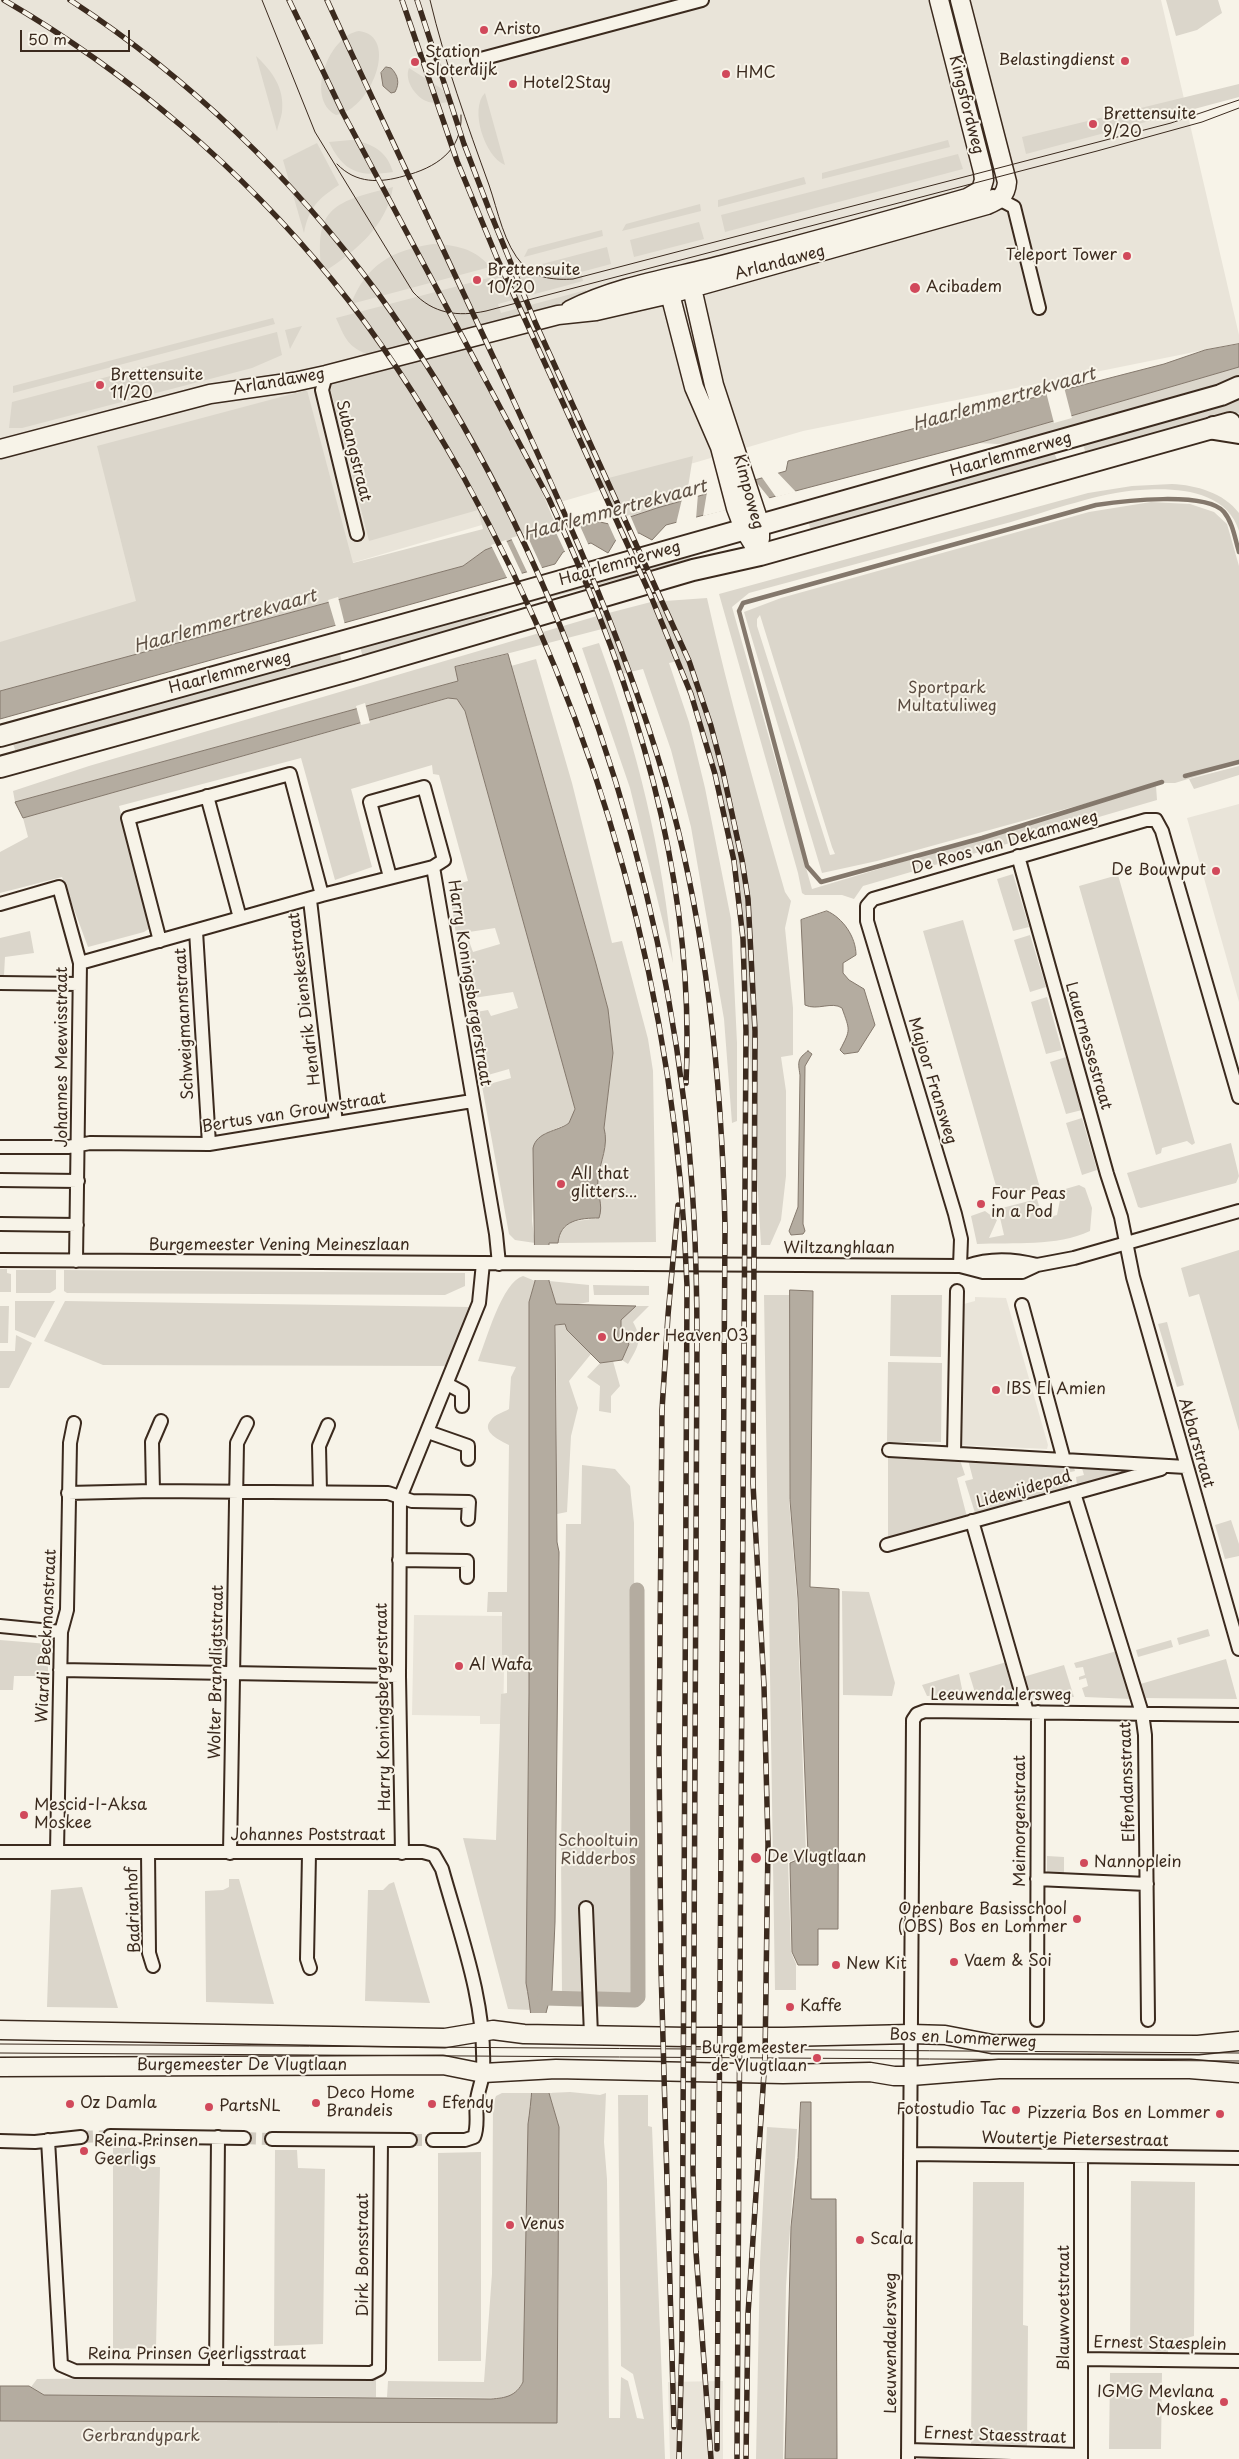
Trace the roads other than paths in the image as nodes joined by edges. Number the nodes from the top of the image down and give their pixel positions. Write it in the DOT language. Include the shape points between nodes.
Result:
graph roads {
  1 [pos="702,0"];
  2 [pos="939,0"];
  3 [pos="960,0"];
  4 [pos="477,60"];
  5 [pos="981,190"];
  6 [pos="999,200"];
  7 [pos="677,275"];
  8 [pos="692,288"];
  9 [pos="670,294"];
  10 [pos="1038,308"];
  11 [pos="558,315"];
  12 [pos="326,375"];
  13 [pos="1239,387"];
  14 [pos="1239,421"];
  15 [pos="1214,428"];
  16 [pos="1239,432"];
  17 [pos="0,449"];
  18 [pos="737,480"];
  19 [pos="752,527"];
  20 [pos="357,534"];
  21 [pos="760,555"];
  22 [pos="0,736"];
  23 [pos="0,767"];
  24 [pos="207,796"];
  25 [pos="1018,856"];
  26 [pos="433,867"];
  27 [pos="390,876"];
  28 [pos="316,897"];
  29 [pos="0,904"];
  30 [pos="867,906"];
  31 [pos="240,918"];
  32 [pos="196,931"];
  33 [pos="160,941"];
  34 [pos="80,963"];
  35 [pos="0,983"];
  36 [pos="79,984"];
  37 [pos="1239,1097"];
  38 [pos="472,1101"];
  39 [pos="336,1124"];
  40 [pos="79,1144"];
  41 [pos="209,1144"];
  42 [pos="0,1147"];
  43 [pos="0,1180"];
  44 [pos="78,1181"];
  45 [pos="1239,1211"];
  46 [pos="0,1224"];
  47 [pos="77,1225"];
  48 [pos="1126,1244"];
  49 [pos="0,1260"];
  50 [pos="76,1261"];
  51 [pos="483,1263"];
  52 [pos="499,1264"];
  53 [pos="557,1264"];
  54 [pos="964,1266"];
  55 [pos="957,1291"];
  56 [pos="1022,1305"];
  57 [pos="447,1384"];
  58 [pos="462,1406"];
  59 [pos="161,1421"];
  60 [pos="74,1423"];
  61 [pos="247,1423"];
  62 [pos="328,1425"];
  63 [pos="428,1432"];
  64 [pos="889,1450"];
  65 [pos="954,1453"];
  66 [pos="468,1459"];
  67 [pos="1064,1460"];
  68 [pos="1171,1466"];
  69 [pos="1186,1467"];
  70 [pos="153,1491"];
  71 [pos="320,1492"];
  72 [pos="68,1493"];
  73 [pos="236,1493"];
  74 [pos="1074,1493"];
  75 [pos="400,1498"];
  76 [pos="468,1519"];
  77 [pos="972,1521"];
  78 [pos="887,1545"];
  79 [pos="399,1560"];
  80 [pos="467,1577"];
  81 [pos="0,1626"];
  82 [pos="61,1632"];
  83 [pos="1239,1649"];
  84 [pos="60,1670"];
  85 [pos="233,1672"];
  86 [pos="399,1676"];
  87 [pos="1032,1712"];
  88 [pos="1142,1713"];
  89 [pos="1239,1715"];
  90 [pos="57,1851"];
  91 [pos="0,1852"];
  92 [pos="148,1852"];
  93 [pos="230,1852"];
  94 [pos="402,1853"];
  95 [pos="309,1854"];
  96 [pos="1036,1879"];
  97 [pos="1147,1884"];
  98 [pos="586,1908"];
  99 [pos="153,1966"];
  100 [pos="310,1968"];
  101 [pos="1037,2020"];
  102 [pos="1148,2020"];
  103 [pos="0,2030"];
  104 [pos="481,2030"];
  105 [pos="911,2034"];
  106 [pos="591,2035"];
  107 [pos="688,2037"];
  108 [pos="1239,2041"];
  109 [pos="0,2067"];
  110 [pos="690,2071"];
  111 [pos="483,2073"];
  112 [pos="1239,2073"];
  113 [pos="911,2076"];
  114 [pos="110,2136"];
  115 [pos="81,2137"];
  116 [pos="218,2137"];
  117 [pos="244,2138"];
  118 [pos="272,2139"];
  119 [pos="48,2140"];
  120 [pos="381,2140"];
  121 [pos="410,2140"];
  122 [pos="433,2140"];
  123 [pos="0,2141"];
  124 [pos="910,2154"];
  125 [pos="1081,2158"];
  126 [pos="1239,2158"];
  127 [pos="1080,2360"];
  128 [pos="1239,2361"];
  129 [pos="379,2369"];
  130 [pos="216,2371"];
  131 [pos="908,2455"];
  132 [pos="1081,2457"];
  1 -- 4 [label="street"];
  2 -- 5 [label="main road, Kingsfordweg" via="983,172"];
  3 -- 6 [label="main road, Kingsfordweg" via="1006,175 1006,191"];
  5 -- 6 [label="street"];
  5 -- 7 [label="main road, Arlandaweg" via="967,198 864,228"];
  6 -- 8 [label="main road, Arlandaweg" via="974,210"];
  6 -- 10 [label="street" via="1014,208"];
  7 -- 8 [label="main road"];
  7 -- 9 [label="main road"];
  7 -- 11 [label="main road, Arlandaweg" via="595,298"];
  8 -- 9 [label="main road, Arlandaweg"];
  8 -- 18 [label="main road, Kimpoweg"];
  9 -- 11 [label="main road, Arlandaweg" via="596,311"];
  9 -- 18 [label="main road, Kimpoweg" via="694,388"];
  11 -- 12 [label="main road, Arlandaweg"];
  12 -- 17 [label="main road, Arlandaweg" via="210,394"];
  12 -- 20 [label="street, Subangstraat" via="322,390"];
  13 -- 19 [label="main road, Haarlemmerweg" via="1072,438"];
  14 -- 15 [label="main road, Haarlemmerweg"];
  15 -- 16 [label="highway"];
  15 -- 21 [label="main road, Haarlemmerweg"];
  18 -- 19 [label="main road, Kimpoweg"];
  19 -- 21 [label="main road, Kimpoweg"];
  19 -- 22 [label="main road, Haarlemmerweg"];
  21 -- 23 [label="main road, Haarlemmerweg" via="684,573 352,670"];
  24 -- 28 [label="street, Hendrik Dienskestraat" via="290,774"];
  24 -- 31 [label="street"];
  24 -- 33 [label="street" via="128,818"];
  25 -- 30 [label="street, De Roos van Dekamaweg" via="879,897"];
  25 -- 37 [label="street, De Roos van Dekamaweg" via="1146,820 1156,820 1162,831"];
  25 -- 48 [label="street, Lauernessestraat" via="1107,1174 1120,1210"];
  26 -- 27 [label="street"];
  26 -- 27 [label="street, Harry Koningsbergerstraat" via="444,860 424,788 370,802"];
  26 -- 38 [label="street, Harry Koningsbergerstraat"];
  27 -- 28 [label="street"];
  28 -- 31 [label="street"];
  28 -- 39 [label="street, Hendrik Dienskestraat"];
  29 -- 34 [label="street, Johannes Meewisstraat" via="59,887"];
  30 -- 54 [label="street, Majoor Fransweg" via="867,921 955,1214"];
  31 -- 32 [label="street"];
  32 -- 33 [label="street"];
  32 -- 41 [label="street, Schweigmannstraat"];
  33 -- 34 [label="street"];
  34 -- 36 [label="street, Johannes Meewisstraat"];
  35 -- 36 [label="street"];
  36 -- 40 [label="street, Johannes Meewisstraat"];
  38 -- 39 [label="street, Bertus van Grouwstraat"];
  38 -- 52 [label="street, Harry Koningsbergerstraat"];
  39 -- 41 [label="street, Bertus van Grouwstraat"];
  40 -- 41 [label="street, Bertus van Grouwstraat"];
  40 -- 42 [label="street, Bertus van Grouwstraat" via="68,1147"];
  40 -- 44 [label="street, Johannes Meewisstraat"];
  43 -- 44 [label="street"];
  44 -- 47 [label="street, Johannes Meewisstraat"];
  45 -- 48 [label="street, Wiltzanghlaan"];
  46 -- 47 [label="street"];
  47 -- 50 [label="street, Johannes Meewisstraat"];
  48 -- 54 [label="street, Wiltzanghlaan" via="1014,1273 983,1272"];
  48 -- 69 [label="street, Akbarstraat" via="1132,1277"];
  49 -- 50 [label="street, Burgemeester Vening Meineszlaan"];
  50 -- 51 [label="street, Burgemeester Vening Meineszlaan"];
  51 -- 52 [label="street, Burgemeester Vening Meineszlaan"];
  51 -- 57 [label="street, Harry Koningsbergerstraat" via="478,1303"];
  52 -- 53 [label="street, Burgemeester Vening Meineszlaan"];
  53 -- 54 [label="street, Wiltzanghlaan"];
  55 -- 65 [label="street"];
  56 -- 67 [label="street"];
  57 -- 58 [label="street" via="462,1392"];
  57 -- 63 [label="street, Harry Koningsbergerstraat"];
  59 -- 70 [label="street" via="152,1442"];
  60 -- 72 [label="street, Wiardi Beckmanstraat"];
  61 -- 73 [label="street, Wolter Brandligtstraat" via="237,1443"];
  62 -- 71 [label="street" via="319,1446"];
  63 -- 66 [label="street" via="468,1446"];
  63 -- 75 [label="street, Harry Koningsbergerstraat"];
  64 -- 65 [label="street"];
  65 -- 67 [label="street"];
  67 -- 68 [label="street"];
  68 -- 69 [label="street"];
  68 -- 74 [label="street, Lidewijdepad"];
  69 -- 83 [label="street, Akbarstraat"];
  70 -- 72 [label="street"];
  70 -- 73 [label="street"];
  71 -- 73 [label="street"];
  71 -- 75 [label="street" via="388,1493"];
  72 -- 82 [label="street, Wiardi Beckmanstraat" via="67,1610"];
  73 -- 85 [label="street, Wolter Brandligtstraat"];
  74 -- 77 [label="street, Lidewijdepad"];
  74 -- 88 [label="street, Elfendansstraat"];
  75 -- 76 [label="street" via="469,1502"];
  75 -- 79 [label="street, Harry Koningsbergerstraat"];
  77 -- 78 [label="street, Lidewijdepad"];
  77 -- 87 [label="street, Meimorgenstraat"];
  79 -- 80 [label="street" via="468,1561"];
  79 -- 86 [label="street, Harry Koningsbergerstraat"];
  81 -- 82 [label="street"];
  82 -- 84 [label="street, Wiardi Beckmanstraat"];
  84 -- 85 [label="street"];
  84 -- 90 [label="street, Wiardi Beckmanstraat"];
  85 -- 86 [label="street"];
  85 -- 93 [label="street, Wolter Brandligtstraat"];
  86 -- 94 [label="street, Harry Koningsbergerstraat"];
  87 -- 88 [label="street, Leeuwendalersweg"];
  87 -- 96 [label="street, Meimorgenstraat"];
  87 -- 105 [label="street, Leeuwendalersweg" via="926,1711 917,1714 913,1720"];
  88 -- 89 [label="street, Leeuwendalersweg"];
  88 -- 97 [label="street, Elfendansstraat" via="1146,1735"];
  90 -- 91 [label="street, Johannes Poststraat"];
  90 -- 92 [label="street, Johannes Poststraat"];
  92 -- 93 [label="street, Johannes Poststraat"];
  92 -- 99 [label="street, Badrianhof" via="149,1953"];
  93 -- 95 [label="street, Johannes Poststraat"];
  94 -- 95 [label="street, Johannes Poststraat"];
  94 -- 104 [label="street, Johannes Poststraat" via="434,1855 442,1869 477,1995"];
  95 -- 100 [label="street" via="307,1959"];
  96 -- 97 [label="street"];
  96 -- 101 [label="street, Meimorgenstraat"];
  97 -- 102 [label="street, Elfendansstraat"];
  98 -- 106 [label="street"];
  103 -- 104 [label="main road, Burgemeester De Vlugtlaan" via="445,2038"];
  104 -- 106 [label="main road, Burgemeester De Vlugtlaan"];
  104 -- 111 [label="street"];
  105 -- 107 [label="main road, Bos en Lommerweg"];
  105 -- 108 [label="main road, Bos en Lommerweg" via="945,2035 992,2044 1198,2045"];
  105 -- 113 [label="street, Leeuwendalersweg"];
  106 -- 107 [label="main road, Burgemeester De Vlugtlaan"];
  109 -- 111 [label="main road, Burgemeester De Vlugtlaan" via="443,2065"];
  110 -- 111 [label="main road, Burgemeester De Vlugtlaan" via="556,2069"];
  110 -- 113 [label="main road, Bos en Lommerweg" via="870,2072"];
  111 -- 122 [label="street" via="476,2100 474,2138"];
  112 -- 113 [label="main road, Bos en Lommerweg" via="1190,2069 999,2069"];
  113 -- 124 [label="street, Leeuwendalersweg"];
  114 -- 116 [label="street"];
  115 -- 119 [label="street"];
  116 -- 117 [label="street"];
  116 -- 130 [label="street"];
  118 -- 120 [label="street"];
  119 -- 123 [label="street"];
  119 -- 130 [label="street, Reina Prinsen Geerligsstraat" via="61,2365 75,2371"];
  120 -- 121 [label="street"];
  120 -- 129 [label="street, Dirk Bonsstraat"];
  124 -- 125 [label="street, Woutertje Pietersestraat"];
  124 -- 131 [label="street, Leeuwendalersweg"];
  125 -- 126 [label="street, Woutertje Pietersestraat"];
  125 -- 127 [label="street, Blauwvoetstraat"];
  127 -- 128 [label="street, Ernest Staesplein"];
  127 -- 132 [label="street, Blauwvoetstraat"];
  129 -- 130 [label="street, Reina Prinsen Geerligsstraat" via="371,2373"];
  131 -- 132 [label="street, Ernest Staesstraat"];
}
